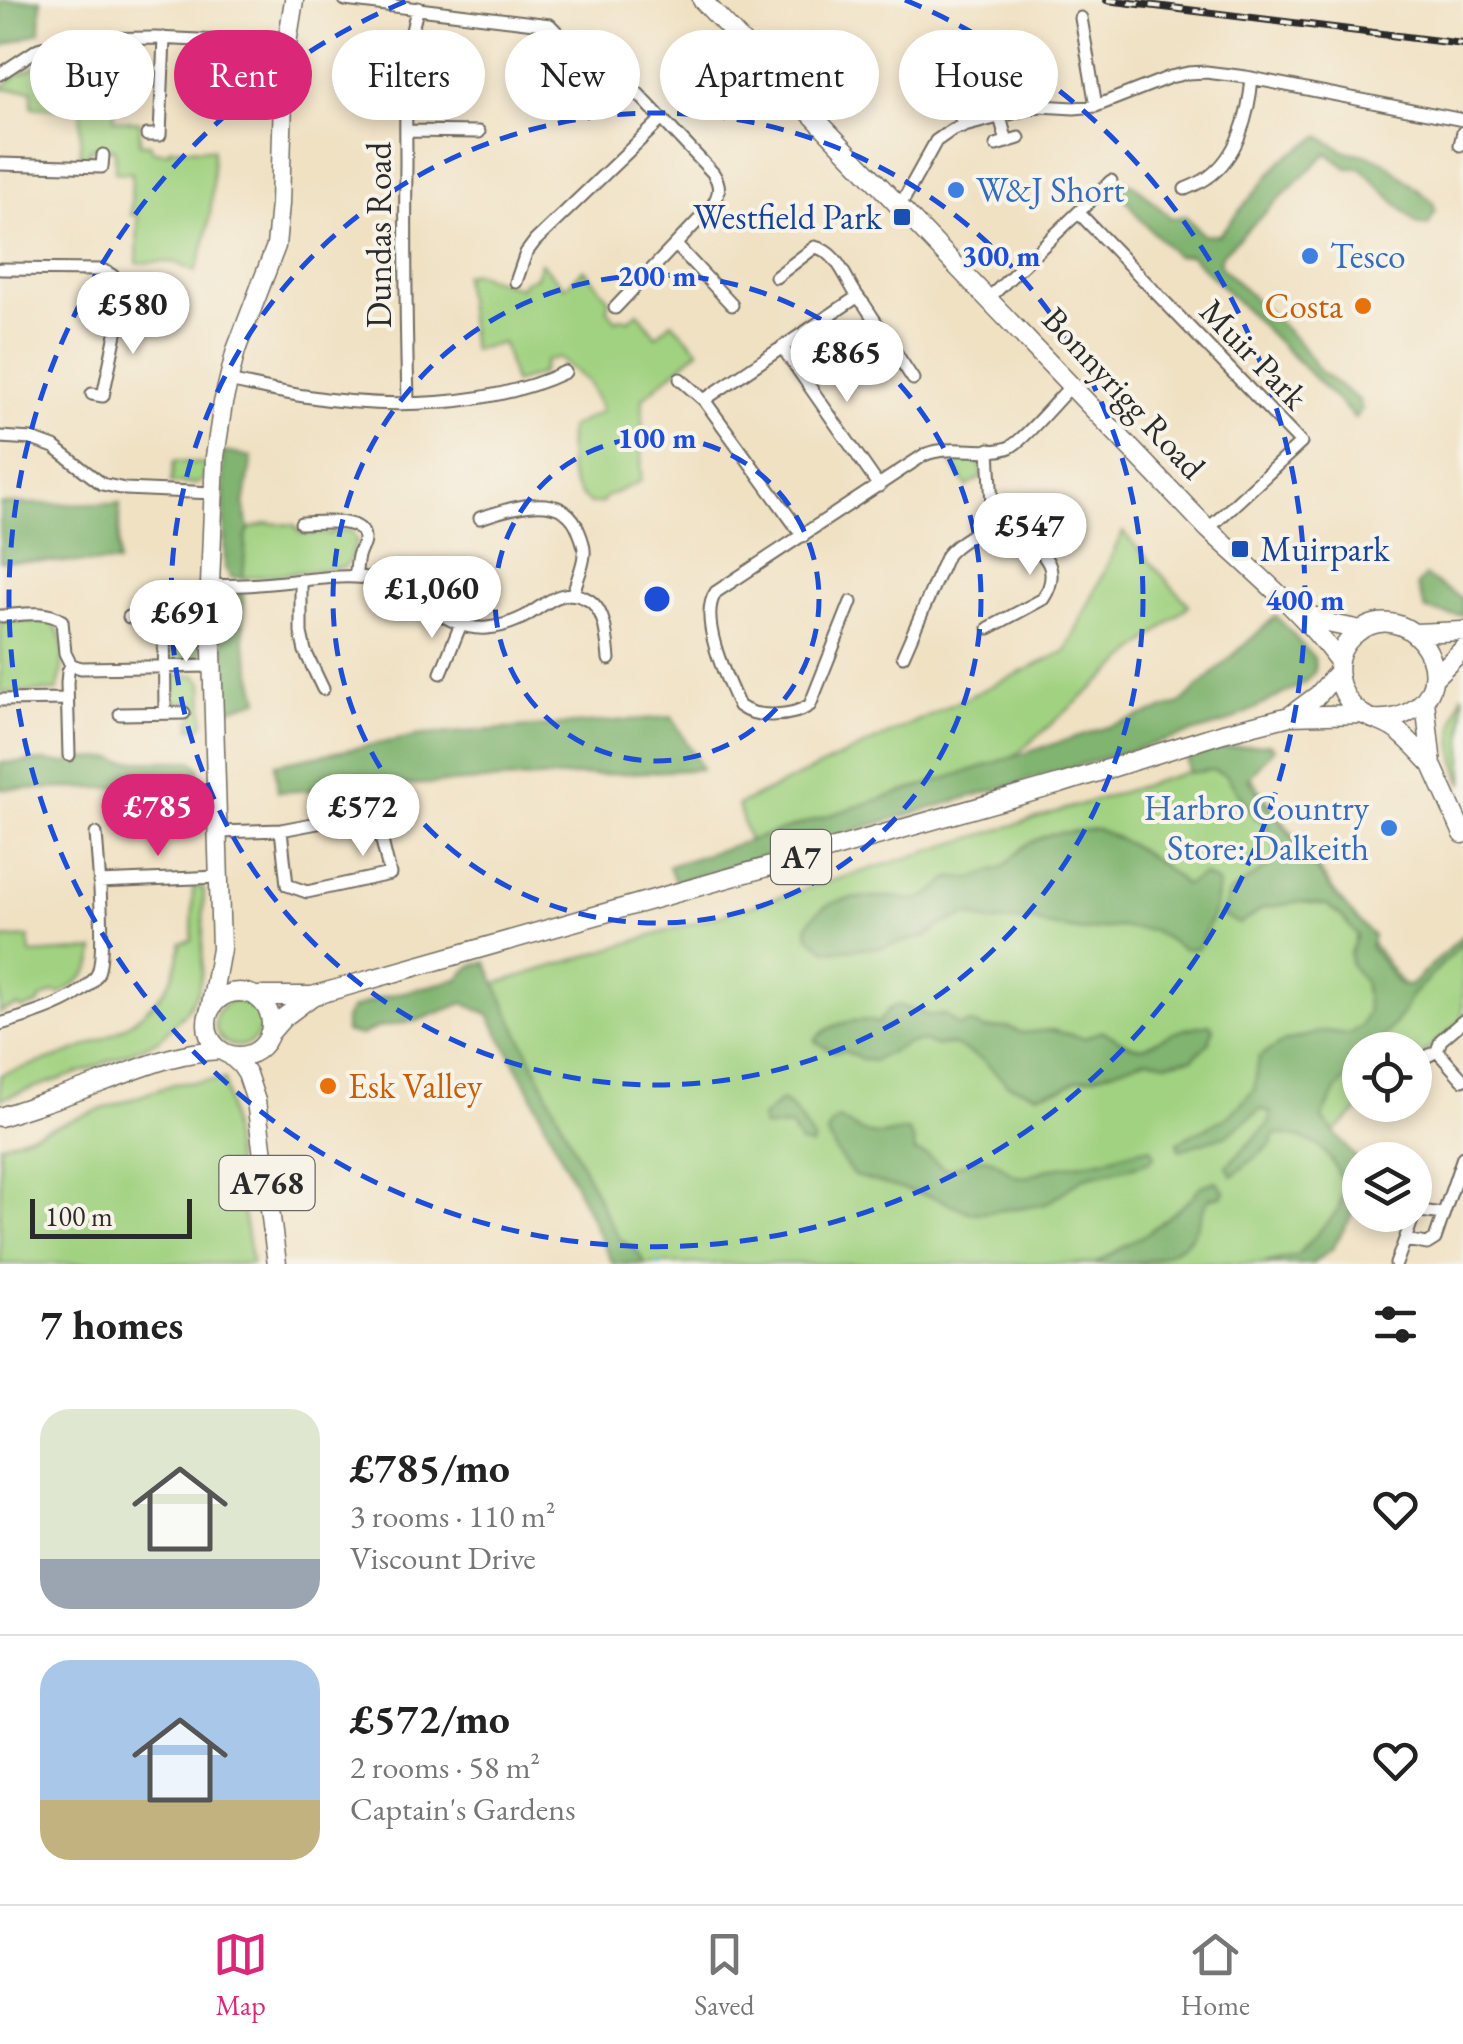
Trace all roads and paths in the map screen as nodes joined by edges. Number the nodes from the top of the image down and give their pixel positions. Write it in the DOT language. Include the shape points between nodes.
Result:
graph roads {
  1 [pos="294,0"];
  2 [pos="346,0"];
  3 [pos="702,0"];
  4 [pos="418,8"];
  5 [pos="1081,18"];
  6 [pos="289,30"];
  7 [pos="164,38"];
  8 [pos="174,38"];
  9 [pos="0,74"];
  10 [pos="1252,78"];
  11 [pos="1058,106"];
  12 [pos="1096,106"];
  13 [pos="660,116"];
  14 [pos="283,120"];
  15 [pos="660,120"];
  16 [pos="664,120"];
  17 [pos="962,120"];
  18 [pos="988,120"];
  19 [pos="1001,120"];
  20 [pos="1463,120"];
  21 [pos="963,126"];
  22 [pos="406,130"];
  23 [pos="479,132"];
  24 [pos="147,135"];
  25 [pos="1007,142"];
  26 [pos="103,155"];
  27 [pos="0,164"];
  28 [pos="1111,182"];
  29 [pos="1185,189"];
  30 [pos="897,205"];
  31 [pos="1079,212"];
  32 [pos="676,245"];
  33 [pos="0,268"];
  34 [pos="776,277"];
  35 [pos="516,282"];
  36 [pos="857,298"];
  37 [pos="989,298"];
  38 [pos="728,304"];
  39 [pos="615,308"];
  40 [pos="782,347"];
  41 [pos="911,370"];
  42 [pos="565,372"];
  43 [pos="680,379"];
  44 [pos="228,382"];
  45 [pos="1071,386"];
  46 [pos="92,394"];
  47 [pos="704,400"];
  48 [pos="408,403"];
  49 [pos="0,438"];
  50 [pos="989,449"];
  51 [pos="879,486"];
  52 [pos="213,493"];
  53 [pos="996,515"];
  54 [pos="480,518"];
  55 [pos="300,523"];
  56 [pos="1208,529"];
  57 [pos="803,536"];
  58 [pos="356,577"];
  59 [pos="300,580"];
  60 [pos="210,585"];
  61 [pos="574,594"];
  62 [pos="1295,609"];
  63 [pos="852,611"];
  64 [pos="0,616"];
  65 [pos="129,617"];
  66 [pos="461,624"];
  67 [pos="988,628"];
  68 [pos="1361,630"];
  69 [pos="1463,631"];
  70 [pos="1416,633"];
  71 [pos="1463,649"];
  72 [pos="903,656"];
  73 [pos="609,659"];
  74 [pos="72,665"];
  75 [pos="212,666"];
  76 [pos="1338,666"];
  77 [pos="165,667"];
  78 [pos="442,674"];
  79 [pos="1435,677"];
  80 [pos="323,689"];
  81 [pos="0,700"];
  82 [pos="67,700"];
  83 [pos="1425,702"];
  84 [pos="165,713"];
  85 [pos="184,713"];
  86 [pos="120,714"];
  87 [pos="1290,716"];
  88 [pos="1368,716"];
  89 [pos="68,755"];
  90 [pos="1432,765"];
  91 [pos="281,830"];
  92 [pos="218,832"];
  93 [pos="96,834"];
  94 [pos="1463,834"];
  95 [pos="219,877"];
  96 [pos="99,882"];
  97 [pos="220,949"];
  98 [pos="250,994"];
  99 [pos="312,996"];
  100 [pos="208,1014"];
  101 [pos="1463,1021"];
  102 [pos="0,1024"];
  103 [pos="267,1039"];
  104 [pos="1437,1050"];
  105 [pos="225,1052"];
  106 [pos="1432,1053"];
  107 [pos="168,1056"];
  108 [pos="1463,1080"];
  109 [pos="256,1101"];
  110 [pos="0,1117"];
  111 [pos="1463,1158"];
  112 [pos="1432,1213"];
  113 [pos="1442,1214"];
  114 [pos="1409,1232"];
  115 [pos="1406,1240"];
  116 [pos="278,1264"];
  117 [pos="1396,1264"];
  1 -- 6 [label="main road"];
  2 -- 4 [label="street"];
  3 -- 30 [label="main road, Bonnyrigg Road"];
  4 -- 13 [label="street" via="550,25 580,56 627,82"];
  4 -- 22 [label="street, Dundas Road"];
  5 -- 12 [label="street"];
  7 -- 8 [label="street"];
  7 -- 9 [label="street" via="73,39 38,50"];
  7 -- 24 [label="street" via="160,135"];
  10 -- 12 [label="street" via="1188,72"];
  10 -- 20 [label="street"];
  10 -- 29 [label="street" via="1244,124 1226,161"];
  11 -- 12 [label="street"];
  14 -- 44 [label="main road" via="276,246"];
  15 -- 35 [label="street" via="535,241"];
  16 -- 32 [label="street" via="713,172 719,188 712,206"];
  17 -- 21 [label="street"];
  18 -- 21 [label="street"];
  19 -- 25 [label="street"];
  21 -- 30 [label="street" via="936,141"];
  22 -- 23 [label="street"];
  22 -- 48 [label="street, Dundas Road"];
  26 -- 27 [label="street" via="102,167"];
  28 -- 31 [label="street"];
  30 -- 37 [label="main road, Bonnyrigg Road"];
  31 -- 37 [label="street"];
  31 -- 56 [label="street, Muir Park" via="1301,443"];
  32 -- 38 [label="street"];
  32 -- 39 [label="street"];
  33 -- 46 [label="street" via="102,270 119,280 123,300 104,396"];
  34 -- 36 [label="street" via="814,247 823,249"];
  36 -- 40 [label="street"];
  36 -- 41 [label="street"];
  37 -- 45 [label="main road, Bonnyrigg Road"];
  40 -- 47 [label="street"];
  40 -- 51 [label="street"];
  42 -- 48 [label="street" via="491,396"];
  43 -- 47 [label="street"];
  44 -- 48 [label="street" via="306,397"];
  44 -- 52 [label="main road"];
  45 -- 50 [label="street" via="1015,444"];
  45 -- 56 [label="main road, Bonnyrigg Road"];
  47 -- 57 [label="street"];
  49 -- 52 [label="street" via="54,446 102,484"];
  50 -- 51 [label="street" via="934,451"];
  50 -- 53 [label="street"];
  51 -- 57 [label="street"];
  52 -- 60 [label="main road"];
  53 -- 67 [label="street" via="1016,526 1046,560 1050,581 1043,599"];
  53 -- 72 [label="street" via="947,555"];
  54 -- 61 [label="street" via="540,504 566,513 584,545"];
  55 -- 58 [label="street" via="360,528 364,544"];
  56 -- 62 [label="main road, Bonnyrigg Road"];
  57 -- 63 [label="street" via="712,597 716,652 739,706 757,715 806,709"];
  58 -- 59 [label="street"];
  58 -- 66 [label="street" via="395,586"];
  59 -- 60 [label="street"];
  59 -- 80 [label="street" via="301,633"];
  60 -- 75 [label="main road"];
  61 -- 66 [label="street" via="553,598 508,624"];
  61 -- 73 [label="street" via="601,615"];
  62 -- 68 [label="main road, Bonnyrigg Road"];
  62 -- 76 [label="main road, Bonnyrigg Road"];
  64 -- 74 [label="street" via="56,616"];
  65 -- 77 [label="street" via="170,616"];
  66 -- 78 [label="street"];
  68 -- 70 [label="main road" via="1389,623"];
  68 -- 76 [label="main road" via="1346,642"];
  69 -- 70 [label="main road"];
  70 -- 79 [label="main road"];
  71 -- 79 [label="main road"];
  74 -- 77 [label="street"];
  74 -- 82 [label="street"];
  75 -- 77 [label="street"];
  75 -- 92 [label="main road"];
  76 -- 87 [label="main road, A7" via="1318,695"];
  76 -- 88 [label="main road" via="1349,702"];
  77 -- 84 [label="street"];
  79 -- 83 [label="main road"];
  81 -- 82 [label="street"];
  82 -- 89 [label="street"];
  83 -- 88 [label="main road" via="1402,717"];
  83 -- 90 [label="main road"];
  84 -- 85 [label="street"];
  84 -- 86 [label="street"];
  87 -- 88 [label="main road, A7"];
  87 -- 99 [label="main road, A7"];
  88 -- 90 [label="main road" via="1392,727"];
  90 -- 94 [label="main road"];
  91 -- 91 [label="street" via="374,812 390,874 307,892 287,885"];
  91 -- 92 [label="street"];
  92 -- 95 [label="main road"];
  93 -- 96 [label="street"];
  95 -- 96 [label="street"];
  95 -- 97 [label="main road"];
  96 -- 102 [label="street" via="100,970 57,1004"];
  97 -- 98 [label="main road" via="236,984"];
  97 -- 100 [label="main road"];
  98 -- 99 [label="main road, A7"];
  98 -- 100 [label="main road" via="229,993"];
  98 -- 103 [label="main road" via="269,1012"];
  99 -- 103 [label="main road, A7"];
  100 -- 105 [label="main road" via="209,1036"];
  100 -- 107 [label="main road"];
  101 -- 104 [label="street"];
  103 -- 105 [label="main road" via="242,1056"];
  103 -- 109 [label="main road, A768"];
  104 -- 106 [label="street"];
  104 -- 108 [label="street"];
  105 -- 107 [label="main road"];
  105 -- 109 [label="main road, A768" via="241,1064"];
  107 -- 110 [label="main road"];
  109 -- 116 [label="main road, A768"];
  111 -- 113 [label="street"];
  112 -- 113 [label="street"];
  113 -- 115 [label="street" via="1432,1243"];
  114 -- 115 [label="street"];
  115 -- 117 [label="street"];
}
